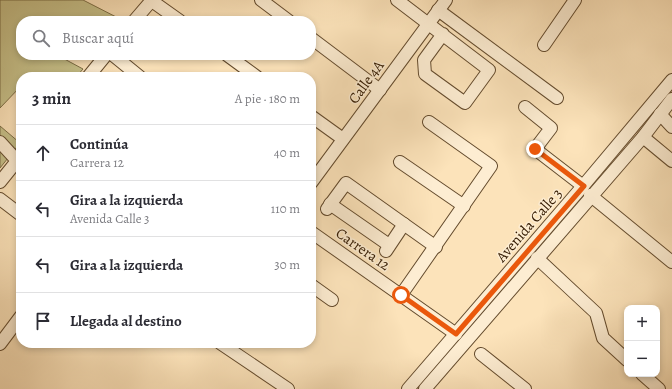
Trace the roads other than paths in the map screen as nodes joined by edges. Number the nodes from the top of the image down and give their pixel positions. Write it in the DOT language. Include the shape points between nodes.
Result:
graph roads {
  1 [pos="152,0"];
  2 [pos="261,0"];
  3 [pos="397,0"];
  4 [pos="446,0"];
  5 [pos="575,0"];
  6 [pos="438,10"];
  7 [pos="138,16"];
  8 [pos="173,16"];
  9 [pos="282,16"];
  10 [pos="429,23"];
  11 [pos="443,34"];
  12 [pos="316,42"];
  13 [pos="544,45"];
  14 [pos="102,60"];
  15 [pos="118,60"];
  16 [pos="234,60"];
  17 [pos="92,72"];
  18 [pos="134,72"];
  19 [pos="250,72"];
  20 [pos="672,80"];
  21 [pos="380,90"];
  22 [pos="557,98"];
  23 [pos="672,99"];
  24 [pos="525,107"];
  25 [pos="660,114"];
  26 [pos="316,120"];
  27 [pos="429,122"];
  28 [pos="672,127"];
  29 [pos="642,137"];
  30 [pos="343,139"];
  31 [pos="0,142"];
  32 [pos="16,157"];
  33 [pos="672,161"];
  34 [pos="400,162"];
  35 [pos="16,163"];
  36 [pos="316,176"];
  37 [pos="0,182"];
  38 [pos="587,191"];
  39 [pos="0,199"];
  40 [pos="464,206"];
  41 [pos="16,211"];
  42 [pos="404,224"];
  43 [pos="316,235"];
  44 [pos="436,247"];
  45 [pos="537,258"];
  46 [pos="672,262"];
  47 [pos="316,289"];
  48 [pos="405,291"];
  49 [pos="332,300"];
  50 [pos="16,323"];
  51 [pos="456,334"];
  52 [pos="0,344"];
  53 [pos="227,348"];
  54 [pos="481,354"];
  55 [pos="624,357"];
  56 [pos="645,377"];
  57 [pos="282,387"];
  58 [pos="408,389"];
  59 [pos="424,389"];
  60 [pos="525,389"];
  61 [pos="659,389"];
  1 -- 7 [label="street"];
  1 -- 8 [label="street"];
  2 -- 9 [label="street"];
  3 -- 10 [label="street"];
  4 -- 6 [label="street, Calle 4A"];
  5 -- 13 [label="street"];
  6 -- 10 [label="street, Calle 4A"];
  6 -- 22 [label="street"];
  10 -- 11 [label="street"];
  10 -- 21 [label="street, Calle 4A"];
  11 -- 11 [label="street" via="489,70 465,103 425,74 424,60"];
  12 -- 21 [label="street"];
  14 -- 17 [label="street"];
  15 -- 18 [label="street"];
  16 -- 19 [label="street"];
  20 -- 38 [label="street, Avenida Calle 3"];
  21 -- 30 [label="street, Calle 4A"];
  23 -- 25 [label="street, Avenida Calle 3"];
  24 -- 38 [label="street" via="552,128 535,149"];
  25 -- 28 [label="street"];
  25 -- 29 [label="street, Avenida Calle 3"];
  26 -- 30 [label="street"];
  27 -- 40 [label="street" via="491,166"];
  29 -- 33 [label="street"];
  29 -- 38 [label="street, Avenida Calle 3"];
  30 -- 36 [label="street, Calle 4A"];
  31 -- 32 [label="street"];
  34 -- 40 [label="street"];
  35 -- 37 [label="street"];
  38 -- 45 [label="street, Avenida Calle 3"];
  38 -- 46 [label="street"];
  38 -- 51 [label="street, Avenida Calle 3"];
  39 -- 41 [label="street"];
  40 -- 44 [label="street"];
  42 -- 42 [label="street" via="346,183 329,207 388,248"];
  42 -- 44 [label="street"];
  43 -- 48 [label="street, Carrera 12"];
  44 -- 48 [label="street"];
  45 -- 55 [label="street" via="596,313 603,338"];
  45 -- 59 [label="street, Avenida Calle 3"];
  47 -- 49 [label="street"];
  48 -- 51 [label="street, Carrera 12"];
  50 -- 52 [label="street"];
  51 -- 58 [label="street, Avenida Calle 3"];
  53 -- 57 [label="street"];
  54 -- 60 [label="street"];
  56 -- 61 [label="street"];
}
